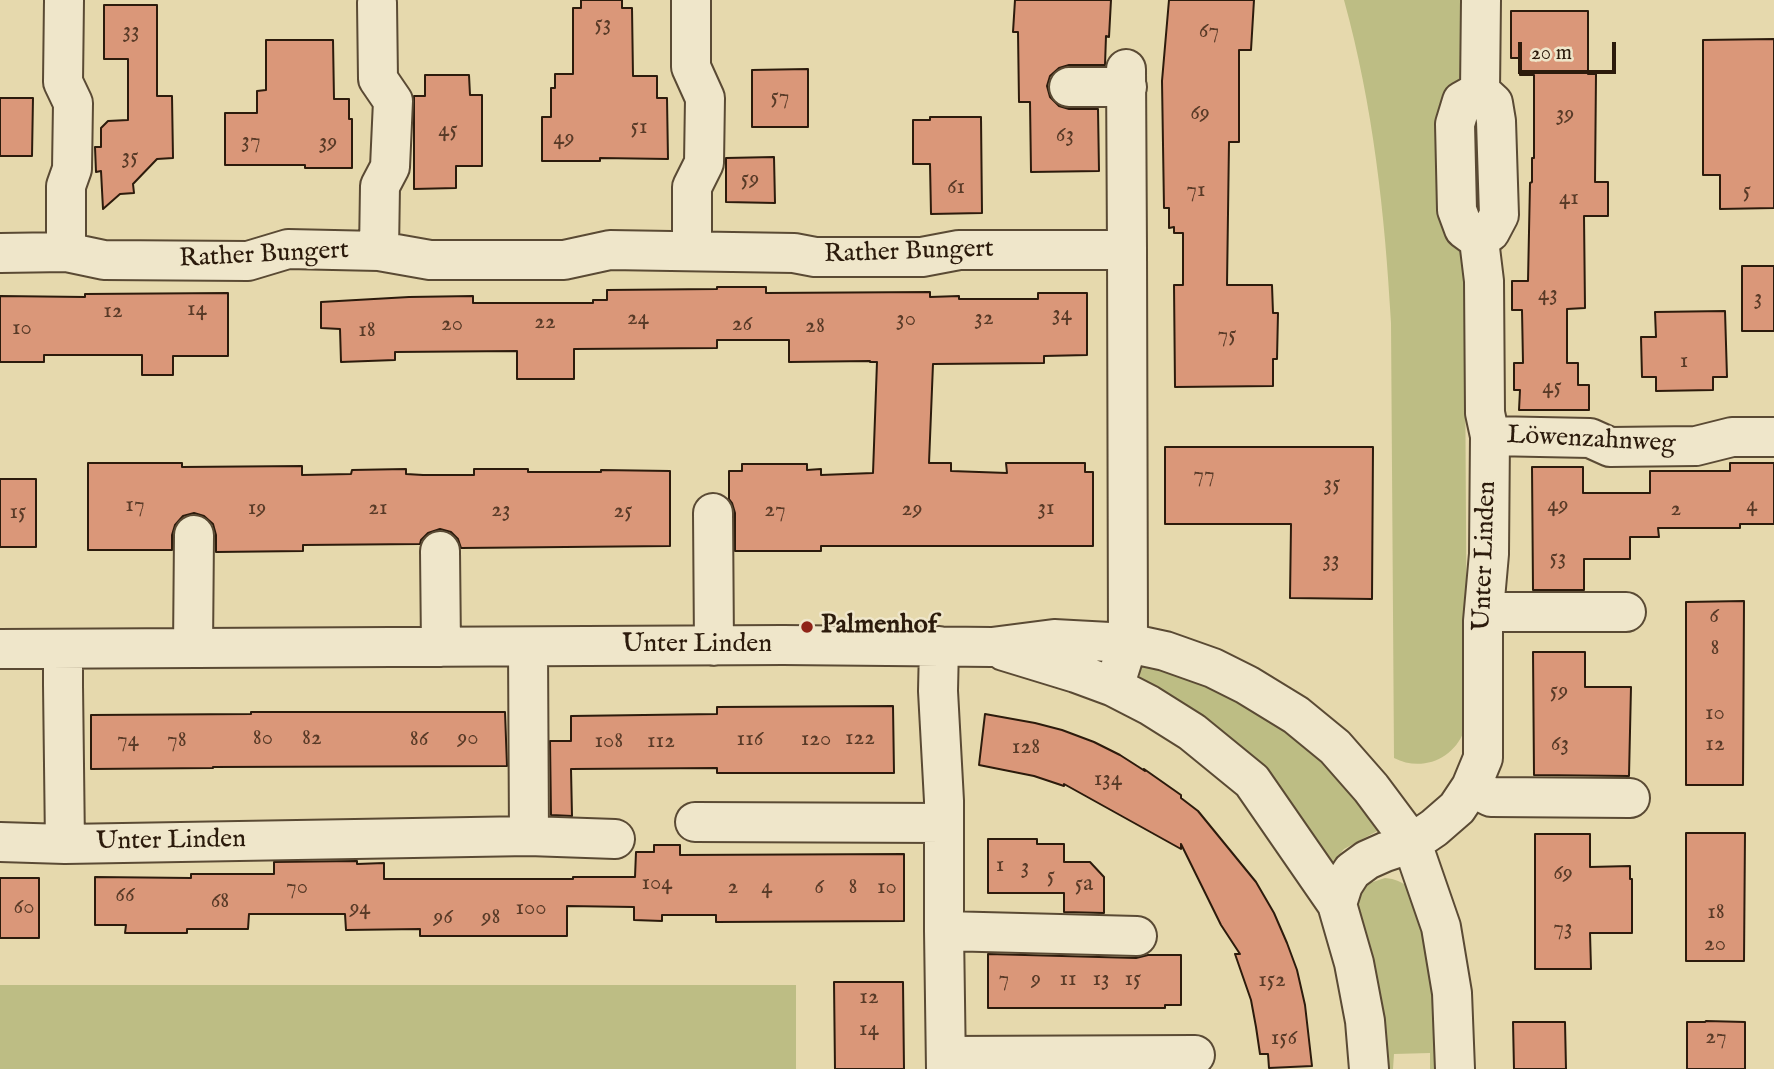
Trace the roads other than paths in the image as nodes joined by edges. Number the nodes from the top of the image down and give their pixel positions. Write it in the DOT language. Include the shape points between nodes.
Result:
graph roads {
  1 [pos="64,0"];
  2 [pos="691,0"];
  3 [pos="1481,0"];
  4 [pos="377,4"];
  5 [pos="1069,87"];
  6 [pos="1127,250"];
  7 [pos="379,251"];
  8 [pos="692,251"];
  9 [pos="66,252"];
  10 [pos="0,253"];
  11 [pos="1490,436"];
  12 [pos="1774,437"];
  13 [pos="713,513"];
  14 [pos="194,534"];
  15 [pos="440,551"];
  16 [pos="1484,612"];
  17 [pos="1626,612"];
  18 [pos="1128,643"];
  19 [pos="713,646"];
  20 [pos="939,646"];
  21 [pos="441,647"];
  22 [pos="527,647"];
  23 [pos="992,647"];
  24 [pos="193,648"];
  25 [pos="0,649"];
  26 [pos="63,649"];
  27 [pos="1114,687"];
  28 [pos="1471,787"];
  29 [pos="1630,798"];
  30 [pos="695,822"];
  31 [pos="944,824"];
  32 [pos="529,836"];
  33 [pos="615,839"];
  34 [pos="0,842"];
  35 [pos="1412,843"];
  36 [pos="65,844"];
  37 [pos="1337,904"];
  38 [pos="944,931"];
  39 [pos="1137,936"];
  40 [pos="1195,1055"];
  41 [pos="946,1063"];
  42 [pos="1369,1069"];
  43 [pos="1455,1069"];
  1 -- 9 [label="street" via="63,82 73,103"];
  2 -- 8 [label="street" via="691,67 705,98 704,163 692,187"];
  3 -- 11 [label="street, Unter Linden" via="1480,91 1493,103 1496,121 1499,215 1490,232 1479,240 1484,281 1485,413"];
  4 -- 7 [label="street, Rather Bungert" via="378,79 393,101 390,167 380,186"];
  5 -- 6 [label="street" via="1127,78"];
  6 -- 8 [label="street, Rather Bungert" via="959,250 922,257"];
  6 -- 18 [label="street"];
  7 -- 8 [label="street, Rather Bungert" via="430,260 564,260 610,250"];
  7 -- 9 [label="street, Rather Bungert" via="288,249 248,261 104,260"];
  9 -- 10 [label="street, Rather Bungert"];
  11 -- 12 [label="street, Löwenzahnweg" via="1590,438 1610,447 1696,446 1732,437"];
  11 -- 16 [label="street, Unter Linden"];
  13 -- 19 [label="street"];
  14 -- 24 [label="street"];
  15 -- 21 [label="street"];
  16 -- 17 [label="street"];
  16 -- 28 [label="street, Unter Linden" via="1483,758"];
  18 -- 23 [label="street, Unter Linden" via="1054,639"];
  18 -- 27 [label="street"];
  18 -- 35 [label="street, Unter Linden" via="1213,668 1296,715 1335,747"];
  19 -- 20 [label="street, Unter Linden"];
  19 -- 22 [label="street, Unter Linden"];
  20 -- 23 [label="street, Unter Linden"];
  20 -- 31 [label="street"];
  21 -- 22 [label="street, Unter Linden"];
  21 -- 24 [label="street, Unter Linden"];
  22 -- 32 [label="street"];
  23 -- 27 [label="street, Unter Linden"];
  24 -- 26 [label="street, Unter Linden"];
  25 -- 26 [label="street, Unter Linden"];
  26 -- 36 [label="street, Unter Linden"];
  27 -- 37 [label="street, Unter Linden" via="1192,732 1251,781"];
  28 -- 29 [label="street" via="1491,797"];
  28 -- 35 [label="street, Unter Linden" via="1457,808"];
  30 -- 31 [label="street"];
  31 -- 38 [label="street"];
  32 -- 33 [label="street, Unter Linden"];
  32 -- 36 [label="street, Unter Linden"];
  34 -- 36 [label="street, Unter Linden"];
  35 -- 37 [label="street, Unter Linden" via="1367,860 1352,871"];
  35 -- 43 [label="street, Unter Linden" via="1441,927 1452,993"];
  37 -- 42 [label="street, Unter Linden" via="1357,975"];
  38 -- 39 [label="street"];
  38 -- 41 [label="street"];
  40 -- 41 [label="street"];
}
